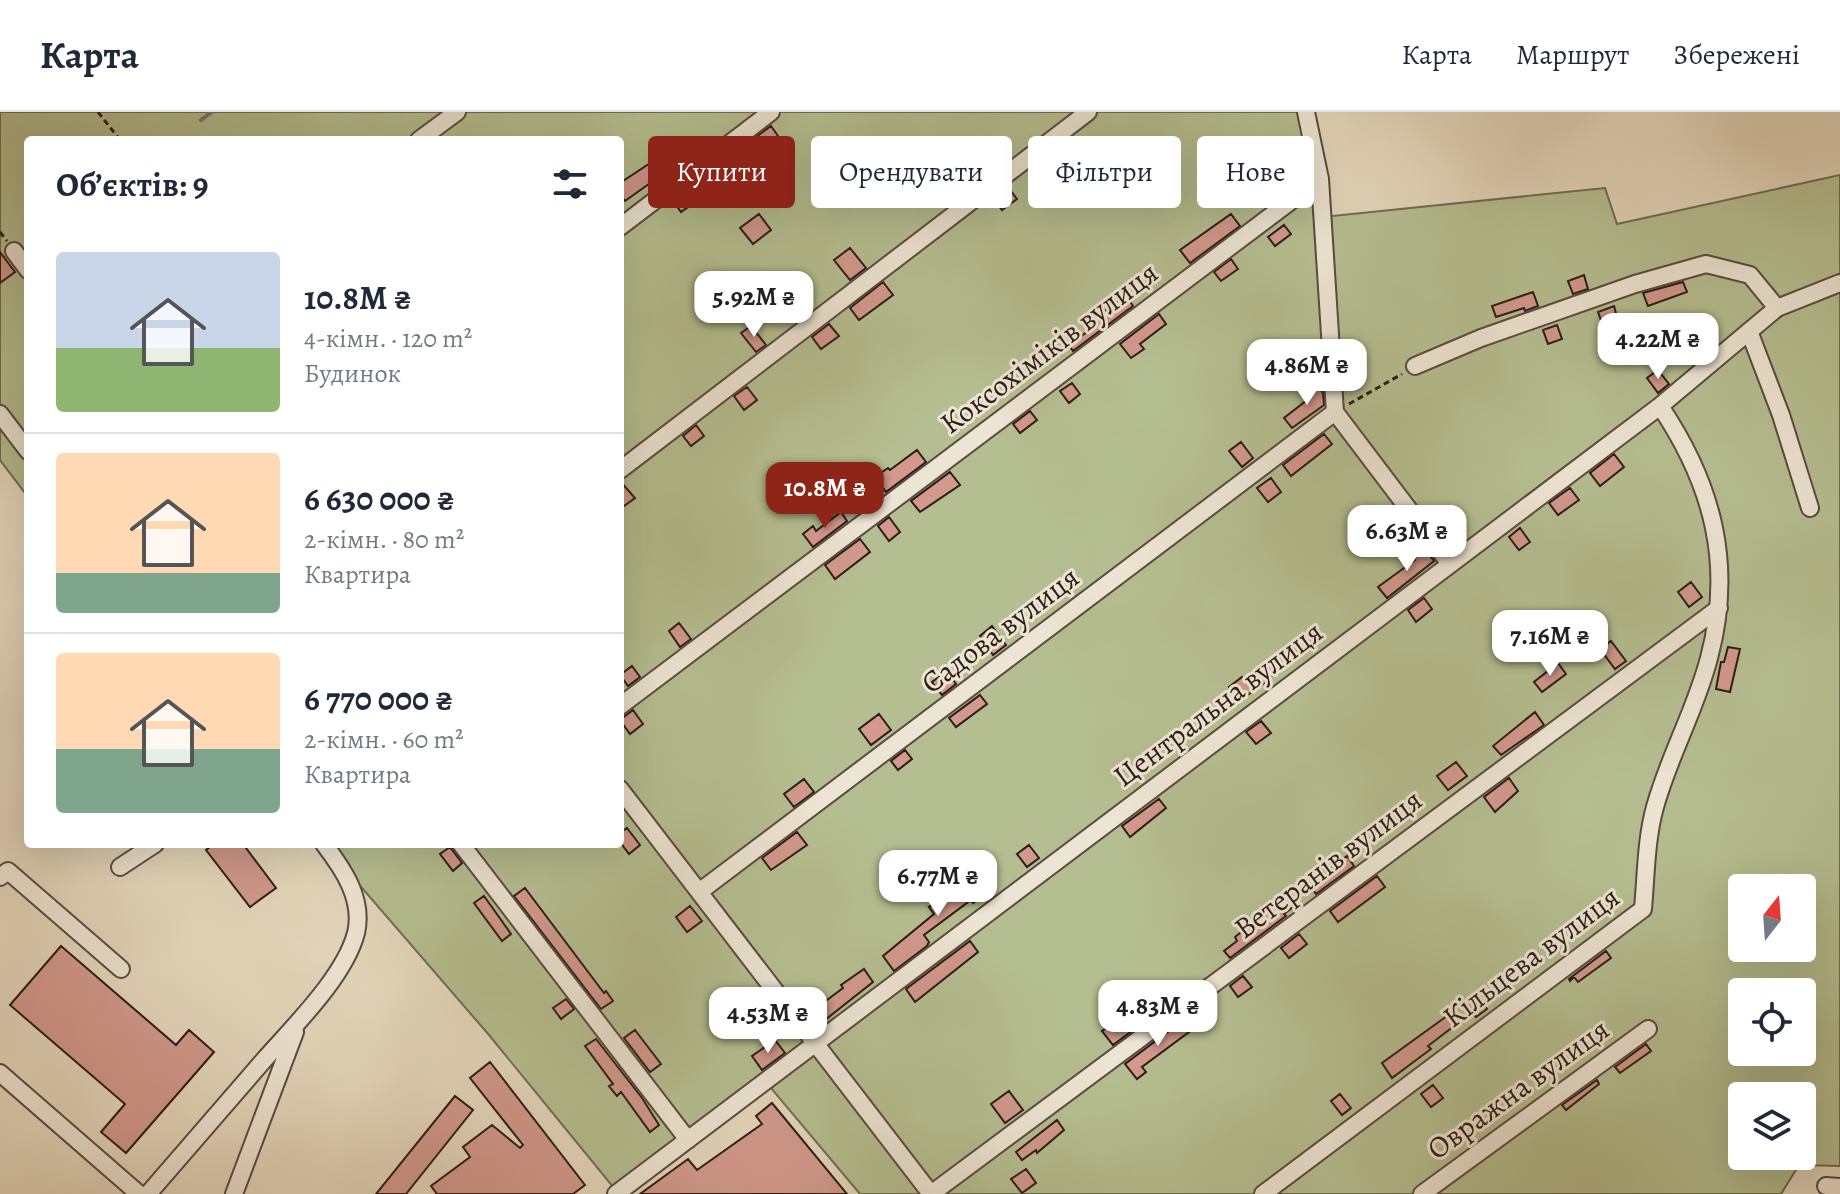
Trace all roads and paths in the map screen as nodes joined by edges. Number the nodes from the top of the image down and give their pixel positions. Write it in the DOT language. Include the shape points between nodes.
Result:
graph roads {
  1 [pos="98,112"];
  2 [pos="457,112"];
  3 [pos="771,112"];
  4 [pos="1088,112"];
  5 [pos="1306,112"];
  6 [pos="117,136"];
  7 [pos="424,136"];
  8 [pos="1320,179"];
  9 [pos="624,224"];
  10 [pos="14,251"];
  11 [pos="24,265"];
  12 [pos="1840,283"];
  13 [pos="1777,308"];
  14 [pos="1749,331"];
  15 [pos="1415,366"];
  16 [pos="1660,406"];
  17 [pos="1335,412"];
  18 [pos="0,414"];
  19 [pos="24,446"];
  20 [pos="624,467"];
  21 [pos="1810,508"];
  22 [pos="1450,564"];
  23 [pos="1719,608"];
  24 [pos="624,703"];
  25 [pos="624,794"];
  26 [pos="149,848"];
  27 [pos="327,848"];
  28 [pos="464,848"];
  29 [pos="120,867"];
  30 [pos="0,877"];
  31 [pos="699,892"];
  32 [pos="121,969"];
  33 [pos="300,1019"];
  34 [pos="1648,1029"];
  35 [pos="815,1043"];
  36 [pos="0,1073"];
  37 [pos="688,1140"];
  38 [pos="139,1194"];
  39 [pos="148,1194"];
  40 [pos="234,1194"];
  41 [pos="616,1194"];
  42 [pos="931,1194"];
  43 [pos="1263,1194"];
  44 [pos="1422,1194"];
  1 -- 6 [label="path"];
  2 -- 7 [label="street"];
  3 -- 9 [label="street"];
  4 -- 20 [label="street"];
  5 -- 8 [label="street"];
  8 -- 17 [label="street"];
  8 -- 24 [label="street, Коксохіміків вулиця"];
  10 -- 11 [label="street"];
  12 -- 13 [label="street, Центральна вулиця"];
  13 -- 14 [label="street, Центральна вулиця"];
  13 -- 15 [label="street" via="1750,275 1706,264 1481,338"];
  14 -- 16 [label="street, Центральна вулиця"];
  14 -- 21 [label="street"];
  15 -- 17 [label="path"];
  16 -- 22 [label="street, Центральна вулиця"];
  16 -- 23 [label="street, Кільцева вулиця" via="1683,440 1710,507 1721,566"];
  17 -- 22 [label="street"];
  17 -- 31 [label="street, Садова вулиця"];
  18 -- 19 [label="street"];
  22 -- 35 [label="street, Центральна вулиця"];
  23 -- 42 [label="street, Ветеранів вулиця"];
  23 -- 43 [label="street, Кільцева вулиця" via="1709,660 1655,807 1643,909"];
  25 -- 31 [label="street"];
  26 -- 29 [label="street"];
  27 -- 33 [label="street" via="356,897 356,930 345,962"];
  28 -- 37 [label="street"];
  30 -- 32 [label="street" via="8,871"];
  31 -- 35 [label="street"];
  33 -- 39 [label="street"];
  33 -- 40 [label="street"];
  34 -- 44 [label="street, Овражна вулиця"];
  35 -- 37 [label="street, Центральна вулиця"];
  35 -- 42 [label="street"];
  36 -- 38 [label="street"];
  37 -- 41 [label="street, Центральна вулиця"];
}
